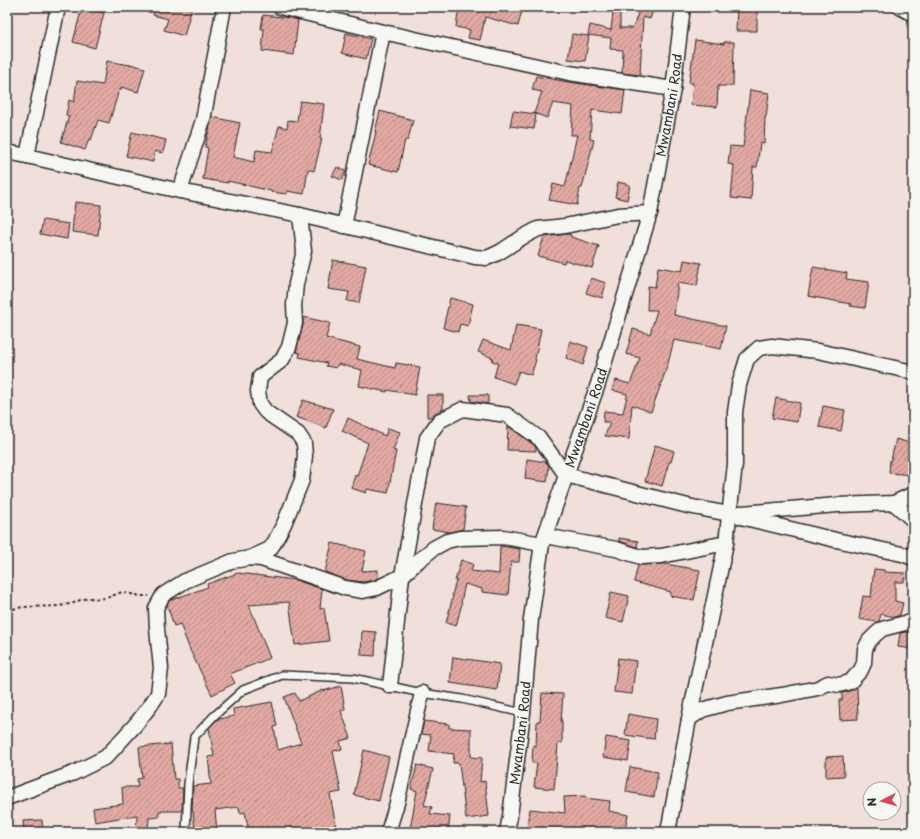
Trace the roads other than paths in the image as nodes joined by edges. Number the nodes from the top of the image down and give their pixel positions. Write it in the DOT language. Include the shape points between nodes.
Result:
graph roads {
  1 [pos="58,7"];
  2 [pos="224,7"];
  3 [pos="280,7"];
  4 [pos="683,7"];
  5 [pos="900,7"];
  6 [pos="913,14"];
  7 [pos="383,32"];
  8 [pos="672,89"];
  9 [pos="7,152"];
  10 [pos="27,156"];
  11 [pos="180,191"];
  12 [pos="650,213"];
  13 [pos="300,215"];
  14 [pos="344,226"];
  15 [pos="912,372"];
  16 [pos="566,475"];
  17 [pos="913,494"];
  18 [pos="894,503"];
  19 [pos="729,514"];
  20 [pos="913,520"];
  21 [pos="543,540"];
  22 [pos="726,543"];
  23 [pos="250,558"];
  24 [pos="913,558"];
  25 [pos="402,576"];
  26 [pos="913,623"];
  27 [pos="390,686"];
  28 [pos="422,693"];
  29 [pos="523,713"];
  30 [pos="689,719"];
  31 [pos="7,798"];
  32 [pos="186,832"];
  33 [pos="388,832"];
  34 [pos="507,832"];
  35 [pos="668,832"];
  1 -- 10 [label="street"];
  2 -- 11 [label="street" via="203,120"];
  3 -- 7 [label="street"];
  4 -- 8 [label="street, Mwambani Road"];
  5 -- 6 [label="street"];
  7 -- 8 [label="street" via="569,73"];
  7 -- 14 [label="street"];
  8 -- 12 [label="street, Mwambani Road"];
  9 -- 10 [label="street"];
  10 -- 11 [label="street"];
  11 -- 13 [label="street"];
  12 -- 14 [label="street" via="618,215 538,229 487,258 458,254"];
  12 -- 16 [label="street, Mwambani Road" via="598,384"];
  13 -- 14 [label="street"];
  13 -- 23 [label="street" via="304,251 296,284 295,323 289,347 282,360 260,377 258,391 260,404 266,412 298,434 304,443 302,480 284,524 270,549"];
  15 -- 19 [label="street" via="818,351 772,346 758,348 747,359 739,385 735,412 735,464"];
  16 -- 19 [label="street"];
  16 -- 21 [label="street, Mwambani Road"];
  16 -- 25 [label="street" via="540,439 507,415 463,409 439,421 427,438"];
  17 -- 18 [label="street"];
  18 -- 19 [label="street"];
  18 -- 20 [label="street"];
  19 -- 22 [label="street"];
  19 -- 24 [label="street"];
  21 -- 22 [label="street" via="616,549 641,557 661,556"];
  21 -- 25 [label="street" via="503,537 460,538 447,541 434,548"];
  21 -- 29 [label="street, Mwambani Road" via="531,619"];
  22 -- 30 [label="street"];
  23 -- 25 [label="street" via="261,559 354,590 377,588"];
  23 -- 31 [label="street" via="233,561 185,581 162,595 156,608 161,668 158,694 136,724 106,757 74,773"];
  25 -- 27 [label="street"];
  26 -- 30 [label="street" via="882,629 876,634 865,649 861,670 850,682 727,703 702,710"];
  27 -- 28 [label="lane"];
  27 -- 32 [label="lane" via="353,678 282,674 242,690 194,737 188,784"];
  28 -- 29 [label="lane"];
  28 -- 33 [label="street"];
  29 -- 34 [label="street, Mwambani Road"];
  30 -- 35 [label="street"];
}
